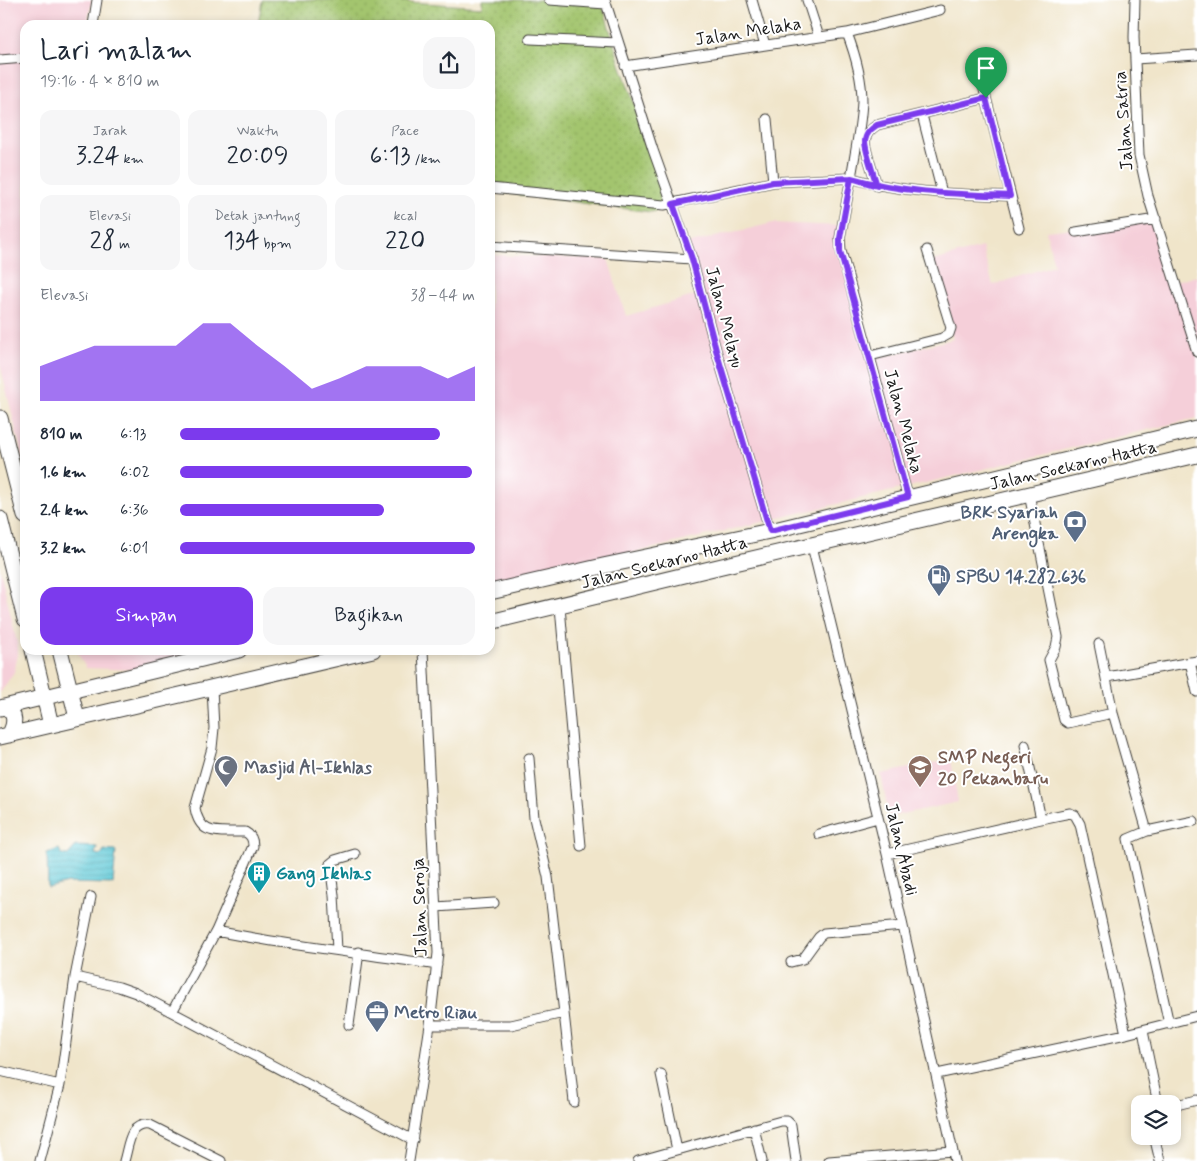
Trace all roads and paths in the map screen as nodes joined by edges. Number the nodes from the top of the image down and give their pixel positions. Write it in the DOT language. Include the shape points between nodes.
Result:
graph roads {
  1 [pos="97,0"];
  2 [pos="549,0"];
  3 [pos="752,0"];
  4 [pos="807,0"];
  5 [pos="1135,0"];
  6 [pos="606,2"];
  7 [pos="940,10"];
  8 [pos="94,20"];
  9 [pos="847,33"];
  10 [pos="819,37"];
  11 [pos="530,39"];
  12 [pos="618,43"];
  13 [pos="765,45"];
  14 [pos="1197,54"];
  15 [pos="20,58"];
  16 [pos="1135,59"];
  17 [pos="0,60"];
  18 [pos="625,66"];
  19 [pos="980,74"];
  20 [pos="986,98"];
  21 [pos="922,115"];
  22 [pos="767,119"];
  23 [pos="851,178"];
  24 [pos="773,182"];
  25 [pos="877,186"];
  26 [pos="495,189"];
  27 [pos="942,193"];
  28 [pos="1010,196"];
  29 [pos="673,204"];
  30 [pos="1156,219"];
  31 [pos="1019,228"];
  32 [pos="1076,232"];
  33 [pos="495,246"];
  34 [pos="927,250"];
  35 [pos="692,259"];
  36 [pos="1197,352"];
  37 [pos="870,356"];
  38 [pos="0,418"];
  39 [pos="1197,429"];
  40 [pos="1197,455"];
  41 [pos="1082,457"];
  42 [pos="1088,480"];
  43 [pos="1029,494"];
  44 [pos="20,496"];
  45 [pos="908,497"];
  46 [pos="0,519"];
  47 [pos="770,531"];
  48 [pos="812,546"];
  49 [pos="495,591"];
  50 [pos="20,599"];
  51 [pos="560,607"];
  52 [pos="495,621"];
  53 [pos="1099,644"];
  54 [pos="34,655"];
  55 [pos="61,655"];
  56 [pos="191,655"];
  57 [pos="352,655"];
  58 [pos="423,655"];
  59 [pos="1193,662"];
  60 [pos="1107,677"];
  61 [pos="212,688"];
  62 [pos="70,690"];
  63 [pos="1197,692"];
  64 [pos="44,697"];
  65 [pos="3,707"];
  66 [pos="1113,713"];
  67 [pos="77,718"];
  68 [pos="51,725"];
  69 [pos="4,736"];
  70 [pos="1025,745"];
  71 [pos="528,758"];
  72 [pos="878,818"];
  73 [pos="1041,819"];
  74 [pos="1194,821"];
  75 [pos="1147,832"];
  76 [pos="819,834"];
  77 [pos="581,846"];
  78 [pos="355,854"];
  79 [pos="887,854"];
  80 [pos="91,897"];
  81 [pos="494,903"];
  82 [pos="436,907"];
  83 [pos="903,926"];
  84 [pos="216,931"];
  85 [pos="337,950"];
  86 [pos="359,952"];
  87 [pos="791,962"];
  88 [pos="437,965"];
  89 [pos="75,977"];
  90 [pos="172,1012"];
  91 [pos="564,1013"];
  92 [pos="1197,1016"];
  93 [pos="1169,1024"];
  94 [pos="349,1025"];
  95 [pos="430,1025"];
  96 [pos="1143,1031"];
  97 [pos="1126,1034"];
  98 [pos="0,1071"];
  99 [pos="661,1074"];
  100 [pos="937,1074"];
  101 [pos="60,1085"];
  102 [pos="1156,1095"];
  103 [pos="1197,1100"];
  104 [pos="574,1102"];
  105 [pos="1181,1104"];
  106 [pos="754,1128"];
  107 [pos="413,1140"];
  108 [pos="1156,1145"];
  109 [pos="677,1150"];
  110 [pos="952,1151"];
  111 [pos="667,1157"];
  112 [pos="40,1161"];
  113 [pos="124,1161"];
  114 [pos="221,1161"];
  115 [pos="409,1161"];
  116 [pos="638,1161"];
  117 [pos="762,1161"];
  118 [pos="796,1161"];
  119 [pos="829,1161"];
  120 [pos="955,1161"];
  121 [pos="1160,1161"];
  1 -- 8 [label="street"];
  2 -- 6 [label="street"];
  3 -- 13 [label="street"];
  4 -- 10 [label="street"];
  5 -- 16 [label="street, Jalan Satria"];
  6 -- 12 [label="street, Jalan Melayu"];
  7 -- 9 [label="street"];
  9 -- 10 [label="street, Jalan Melaka"];
  9 -- 23 [label="street, Jalan Melaka" via="862,103"];
  10 -- 13 [label="street, Jalan Melaka"];
  11 -- 12 [label="street"];
  12 -- 18 [label="street, Jalan Melayu"];
  13 -- 18 [label="street, Jalan Melaka"];
  14 -- 16 [label="street"];
  15 -- 17 [label="street"];
  16 -- 30 [label="street, Jalan Satria" via="1139,155"];
  18 -- 29 [label="street, Jalan Melayu"];
  19 -- 20 [label="street"];
  20 -- 21 [label="street"];
  20 -- 28 [label="street"];
  21 -- 25 [label="street" via="877,125 869,131 865,142"];
  21 -- 27 [label="street"];
  22 -- 24 [label="street"];
  23 -- 24 [label="street"];
  23 -- 25 [label="street"];
  23 -- 37 [label="street, Jalan Melaka" via="840,251"];
  24 -- 29 [label="street"];
  25 -- 27 [label="street"];
  26 -- 29 [label="street"];
  27 -- 28 [label="street"];
  28 -- 31 [label="street"];
  29 -- 35 [label="street, Jalan Melayu"];
  30 -- 32 [label="street"];
  30 -- 36 [label="street, Jalan Satria"];
  33 -- 35 [label="street"];
  34 -- 37 [label="street" via="951,328 949,334"];
  35 -- 47 [label="street, Jalan Melayu"];
  37 -- 45 [label="street, Jalan Melaka"];
  38 -- 44 [label="main road"];
  39 -- 41 [label="main road, Jalan Soekarno Hatta"];
  40 -- 42 [label="main road, Jalan Soekarno Hatta"];
  41 -- 42 [label="main road"];
  41 -- 45 [label="main road, Jalan Soekarno Hatta"];
  42 -- 43 [label="main road, Jalan Soekarno Hatta"];
  43 -- 48 [label="main road, Jalan Soekarno Hatta"];
  43 -- 66 [label="street" via="1058,637 1049,660 1064,720 1068,723"];
  45 -- 47 [label="main road, Jalan Soekarno Hatta"];
  46 -- 50 [label="main road"];
  47 -- 49 [label="main road, Jalan Soekarno Hatta"];
  48 -- 51 [label="main road, Jalan Soekarno Hatta"];
  48 -- 72 [label="street, Jalan Abadi"];
  51 -- 52 [label="main road, Jalan Soekarno Hatta"];
  51 -- 77 [label="street"];
  53 -- 60 [label="street"];
  54 -- 64 [label="main road"];
  55 -- 62 [label="main road"];
  56 -- 62 [label="main road"];
  57 -- 61 [label="main road"];
  58 -- 82 [label="street, Jalan Seroja"];
  59 -- 60 [label="street"];
  59 -- 63 [label="street"];
  60 -- 66 [label="street"];
  61 -- 67 [label="main road"];
  61 -- 84 [label="street" via="212,748 195,808 196,817 207,830 245,832 253,842"];
  62 -- 64 [label="main road"];
  62 -- 67 [label="main road"];
  64 -- 65 [label="main road"];
  64 -- 68 [label="main road"];
  65 -- 69 [label="main road" via="12,713 15,721"];
  66 -- 75 [label="street"];
  67 -- 68 [label="main road"];
  68 -- 69 [label="main road"];
  70 -- 73 [label="street"];
  71 -- 91 [label="street" via="534,818 548,877"];
  72 -- 76 [label="street"];
  72 -- 79 [label="street, Jalan Abadi"];
  73 -- 79 [label="street"];
  73 -- 97 [label="street" via="1070,813 1078,818"];
  74 -- 75 [label="street"];
  75 -- 93 [label="street" via="1130,837 1128,843"];
  78 -- 85 [label="street" via="330,864"];
  79 -- 83 [label="street, Jalan Abadi"];
  80 -- 89 [label="street"];
  81 -- 82 [label="street"];
  82 -- 88 [label="street, Jalan Seroja"];
  83 -- 87 [label="street" via="824,933 803,959"];
  83 -- 100 [label="street, Jalan Abadi"];
  84 -- 85 [label="street"];
  84 -- 90 [label="street"];
  85 -- 86 [label="street"];
  86 -- 88 [label="street"];
  86 -- 94 [label="street"];
  88 -- 95 [label="street, Jalan Seroja"];
  89 -- 90 [label="street" via="119,986"];
  89 -- 101 [label="street"];
  90 -- 107 [label="street"];
  91 -- 95 [label="street" via="511,1025"];
  91 -- 104 [label="street"];
  92 -- 93 [label="street"];
  93 -- 96 [label="street"];
  95 -- 107 [label="street, Jalan Seroja"];
  96 -- 97 [label="street"];
  96 -- 102 [label="street"];
  97 -- 100 [label="street"];
  98 -- 101 [label="street"];
  99 -- 109 [label="street"];
  100 -- 110 [label="street, Jalan Abadi"];
  101 -- 112 [label="street"];
  103 -- 105 [label="street"];
  106 -- 109 [label="street"];
  106 -- 117 [label="street"];
  106 -- 118 [label="street" via="782,1121 789,1123"];
  107 -- 115 [label="street, Jalan Seroja"];
  108 -- 121 [label="street"];
  109 -- 111 [label="street"];
  110 -- 119 [label="street"];
  110 -- 120 [label="street, Jalan Abadi"];
  111 -- 116 [label="street"];
  113 -- 114 [label="street" via="133,1131 145,1124"];
}
